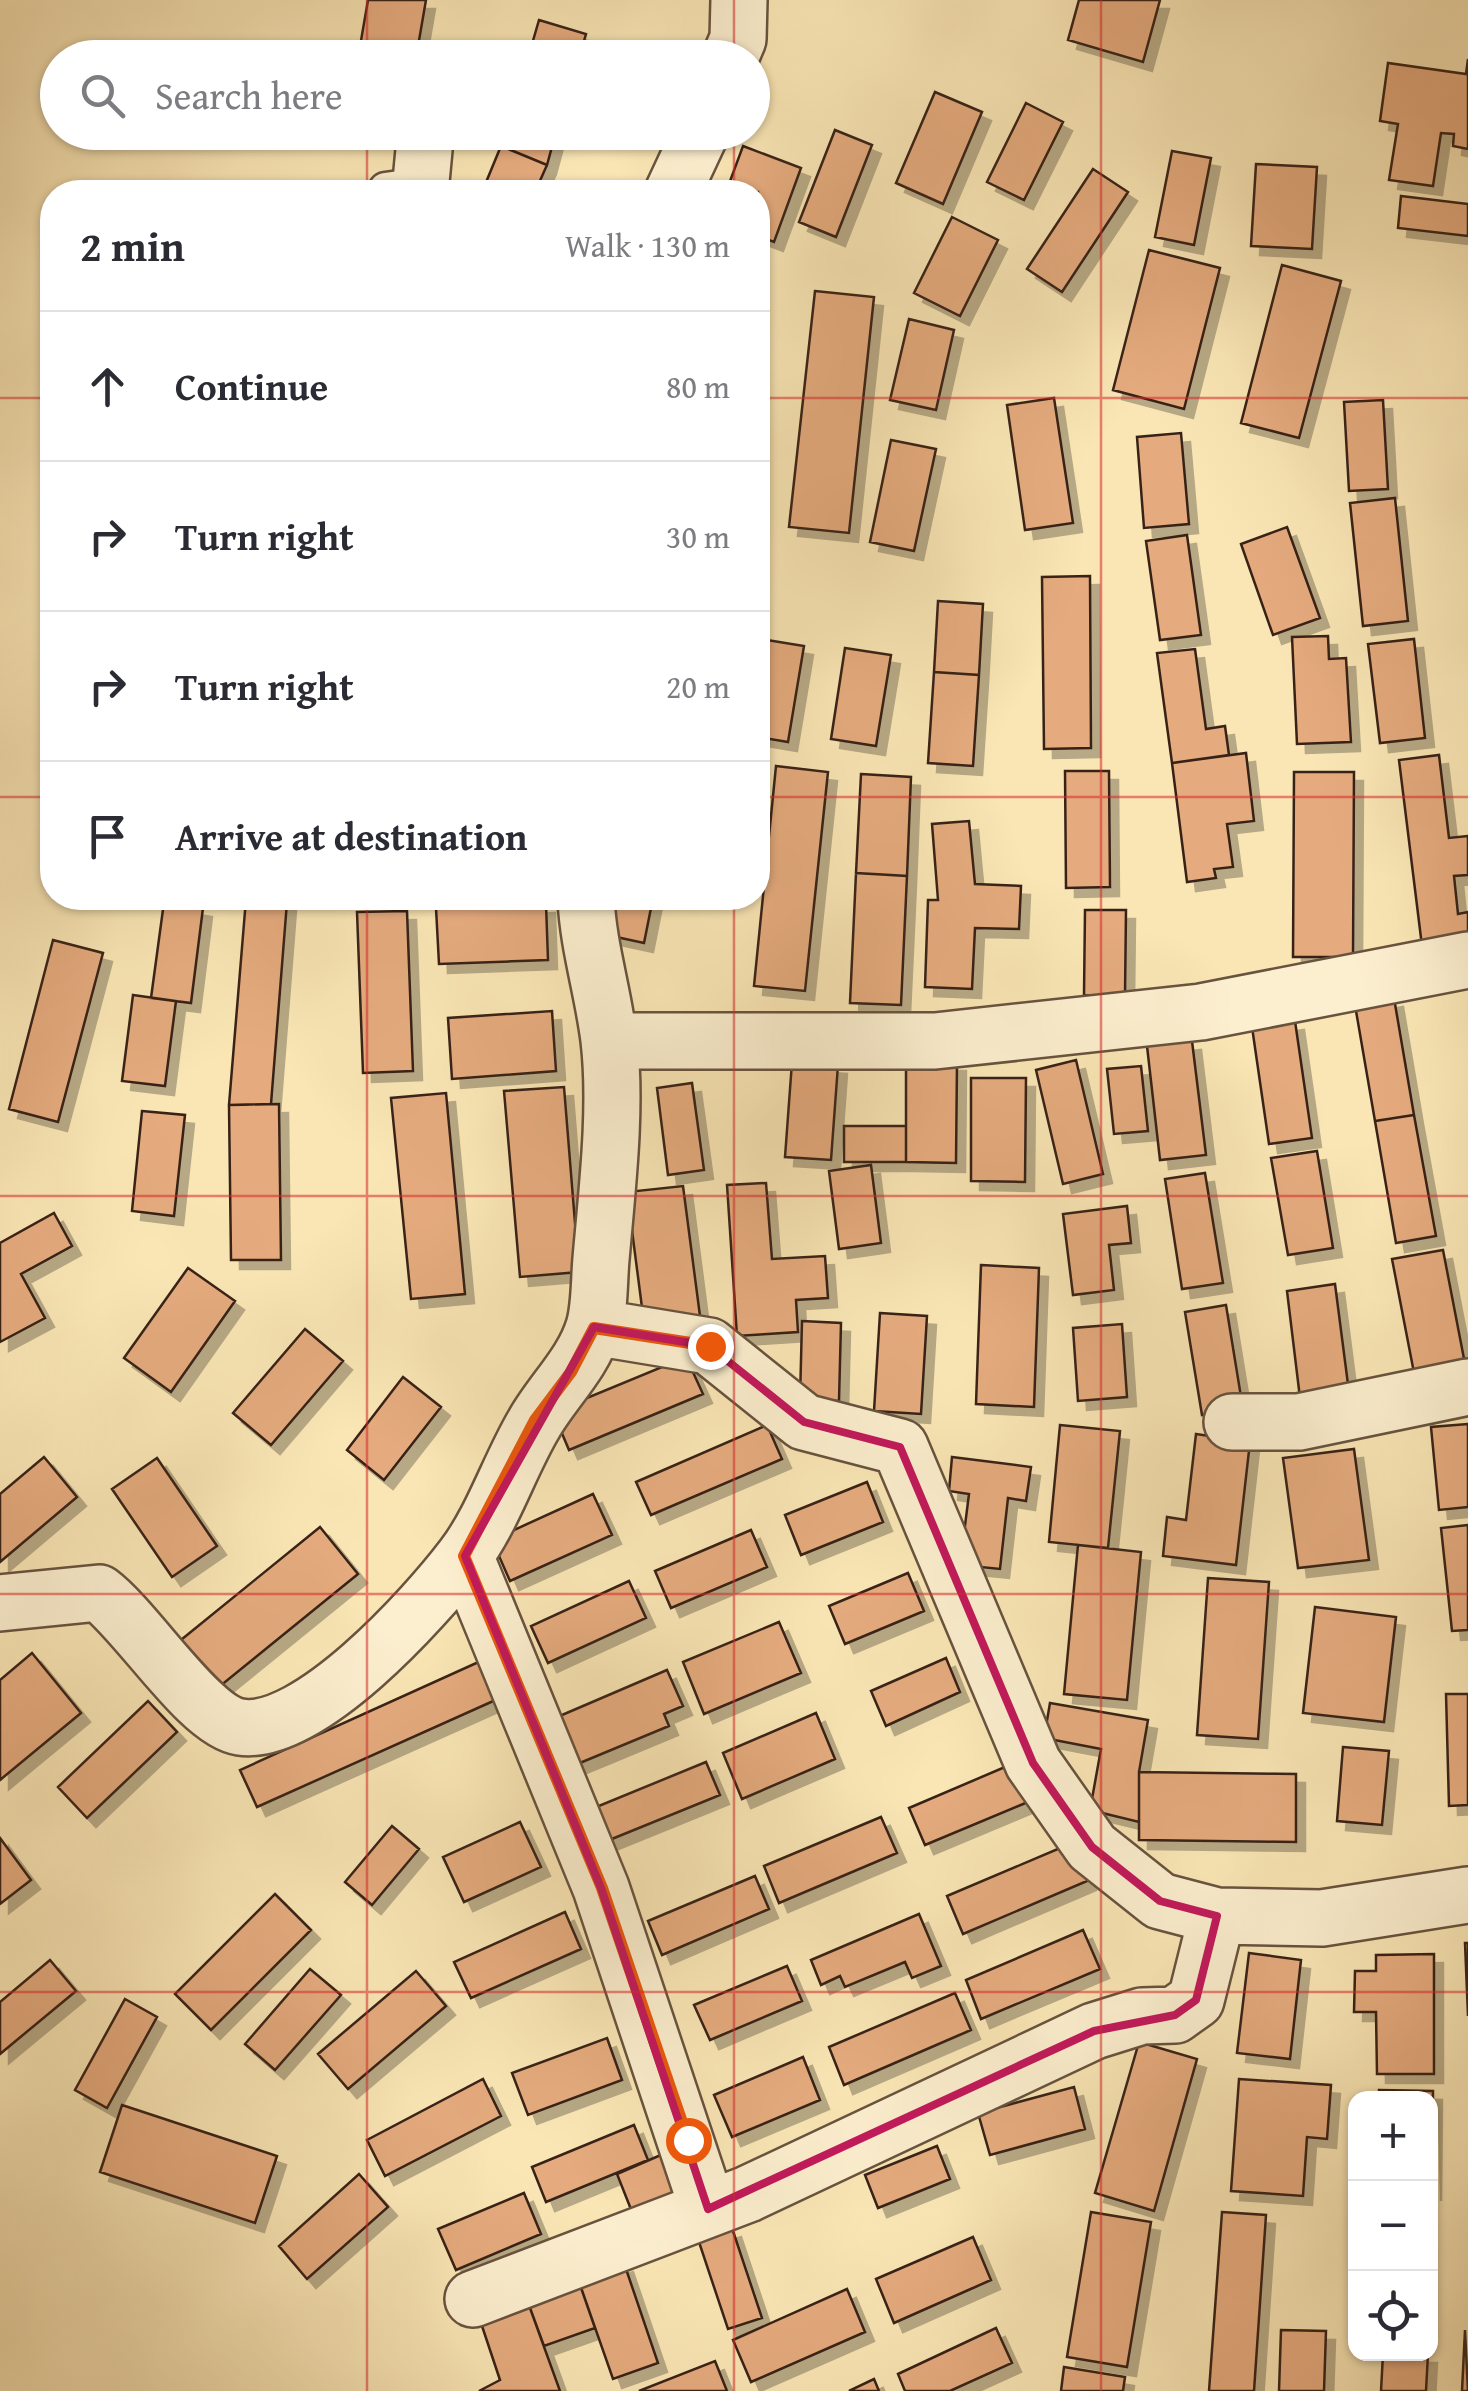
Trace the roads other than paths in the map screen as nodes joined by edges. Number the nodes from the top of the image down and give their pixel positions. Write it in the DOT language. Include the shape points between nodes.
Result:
graph roads {
  1 [pos="739,0"];
  2 [pos="738,40"];
  3 [pos="693,150"];
  4 [pos="679,180"];
  5 [pos="587,910"];
  6 [pos="1468,960"];
  7 [pos="609,1041"];
  8 [pos="594,1328"];
  9 [pos="1468,1388"];
  10 [pos="1232,1422"];
  11 [pos="464,1556"];
  12 [pos="0,1603"];
  13 [pos="1468,1895"];
  14 [pos="1217,1916"];
  15 [pos="708,2209"];
  16 [pos="473,2299"];
  1 -- 2 [label="street"];
  3 -- 4 [label="street"];
  5 -- 7 [label="street"];
  6 -- 7 [label="street" via="1201,1012 935,1041"];
  7 -- 8 [label="street" via="608,1185"];
  8 -- 11 [label="street" via="535,1420"];
  8 -- 14 [label="street" via="710,1346 804,1422 900,1447 1033,1763 1092,1848 1160,1901"];
  9 -- 10 [label="street" via="1299,1422"];
  11 -- 12 [label="street" via="358,1672 313,1705 239,1728 203,1706 99,1592"];
  11 -- 15 [label="street" via="602,1888"];
  13 -- 14 [label="street" via="1322,1918"];
  14 -- 15 [label="street" via="1196,2000 1175,2015 1142,2016 1094,2031"];
  15 -- 16 [label="street"];
}
